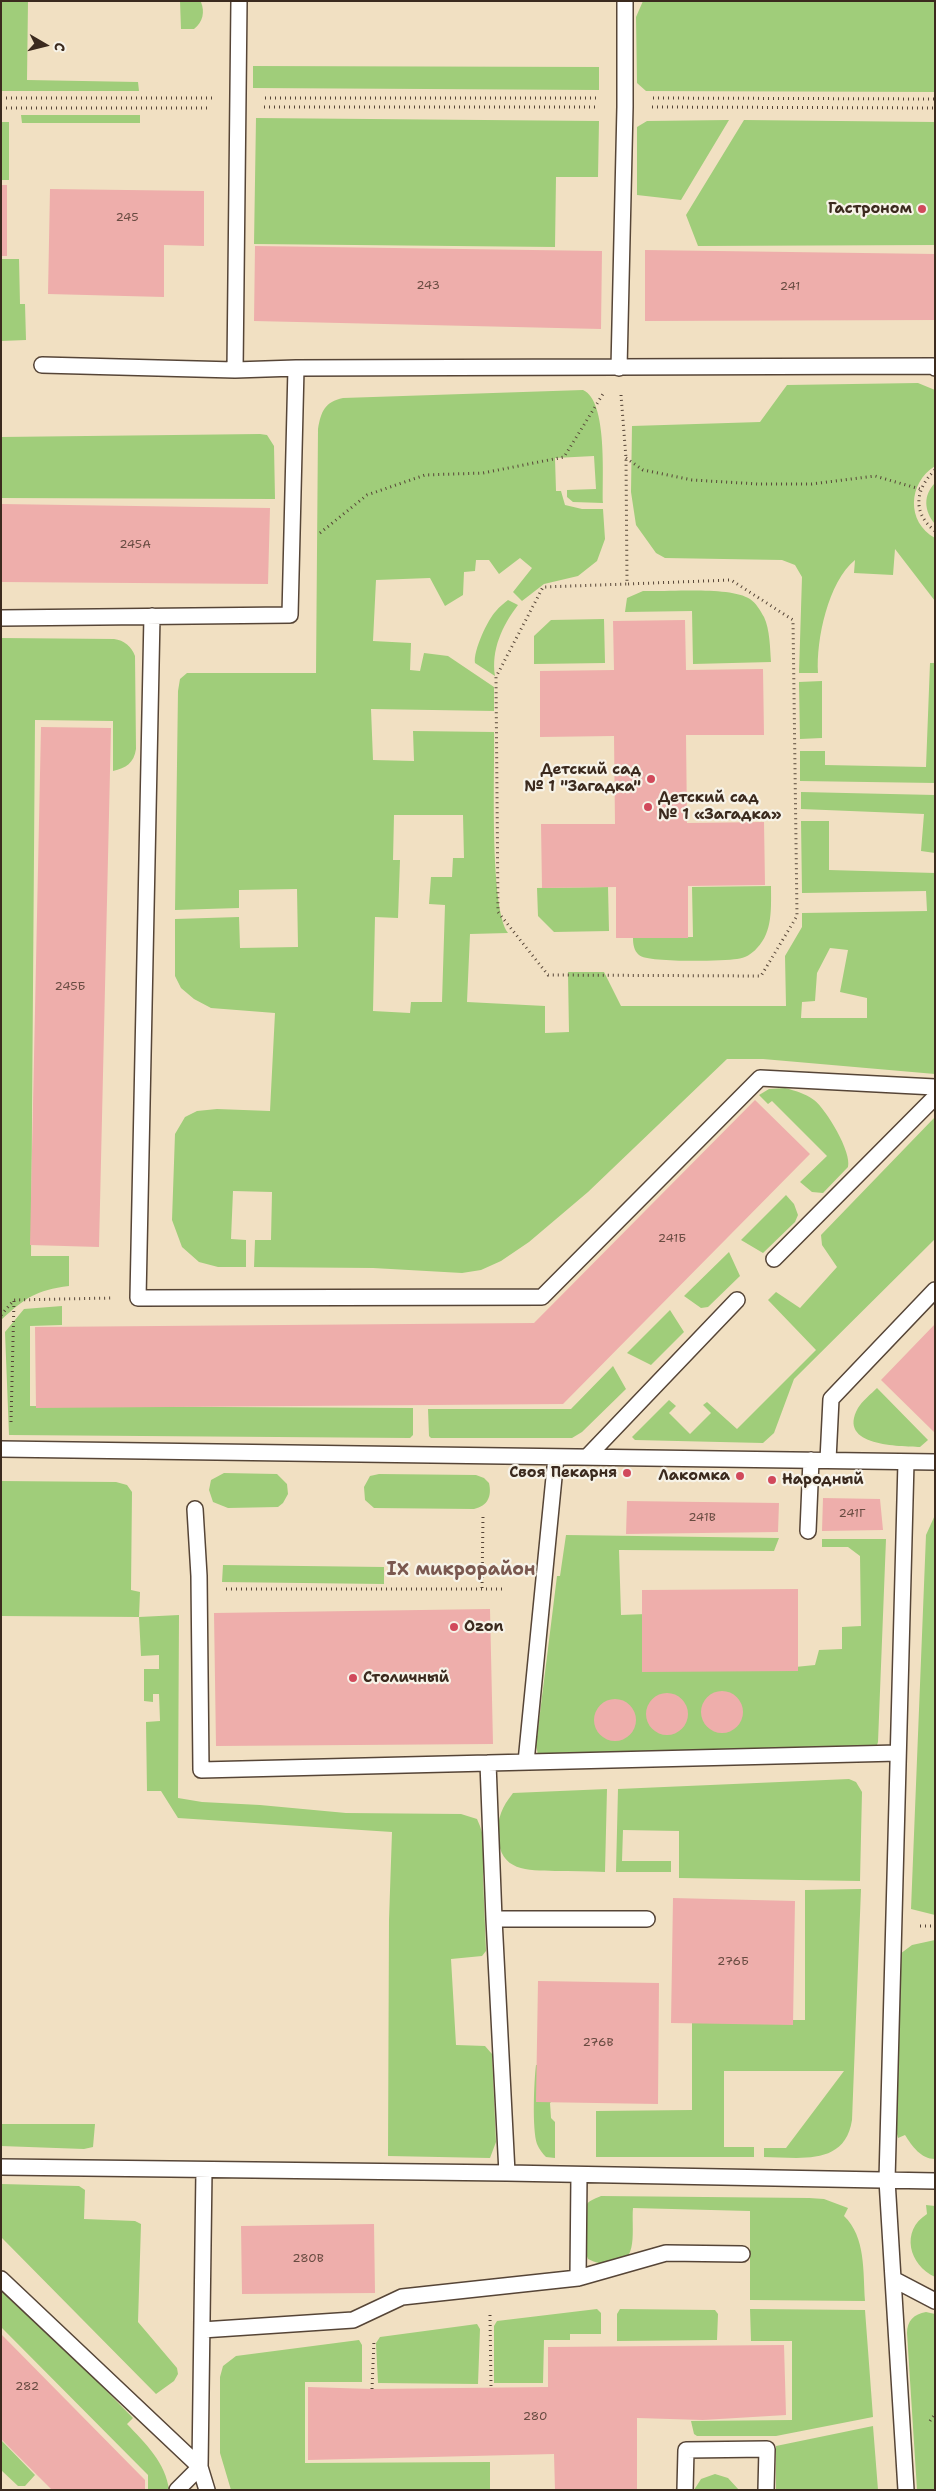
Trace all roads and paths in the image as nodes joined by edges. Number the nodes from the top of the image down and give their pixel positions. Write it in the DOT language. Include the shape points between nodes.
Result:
graph roads {
  1 [pos="239,1"];
  2 [pos="625,1"];
  3 [pos="1,98"];
  4 [pos="935,99"];
  5 [pos="625,102"];
  6 [pos="237,103"];
  7 [pos="1,108"];
  8 [pos="935,108"];
  9 [pos="42,365"];
  10 [pos="296,368"];
  11 [pos="619,368"];
  12 [pos="935,368"];
  13 [pos="235,370"];
  14 [pos="626,458"];
  15 [pos="935,470"];
  16 [pos="920,489"];
  17 [pos="935,531"];
  18 [pos="292,555"];
  19 [pos="627,584"];
  20 [pos="152,616"];
  21 [pos="1,618"];
  22 [pos="935,1087"];
  23 [pos="935,1097"];
  24 [pos="774,1260"];
  25 [pos="935,1290"];
  26 [pos="138,1298"];
  27 [pos="14,1300"];
  28 [pos="737,1300"];
  29 [pos="1,1315"];
  30 [pos="6,1449"];
  31 [pos="556,1457"];
  32 [pos="588,1457"];
  33 [pos="811,1460"];
  34 [pos="828,1460"];
  35 [pos="906,1462"];
  36 [pos="935,1462"];
  37 [pos="195,1509"];
  38 [pos="483,1516"];
  39 [pos="808,1531"];
  40 [pos="482,1588"];
  41 [pos="503,1589"];
  42 [pos="199,1590"];
  43 [pos="898,1753"];
  44 [pos="526,1762"];
  45 [pos="488,1763"];
  46 [pos="648,1919"];
  47 [pos="494,1920"];
  48 [pos="1,2167"];
  49 [pos="204,2170"];
  50 [pos="507,2173"];
  51 [pos="579,2176"];
  52 [pos="888,2180"];
  53 [pos="935,2181"];
  54 [pos="742,2254"];
  55 [pos="578,2278"];
  56 [pos="893,2279"];
  57 [pos="1,2280"];
  58 [pos="935,2301"];
  59 [pos="490,2307"];
  60 [pos="202,2330"];
  61 [pos="375,2332"];
  62 [pos="491,2387"];
  63 [pos="372,2389"];
  64 [pos="200,2467"];
  65 [pos="177,2490"];
  66 [pos="207,2490"];
  67 [pos="685,2490"];
  68 [pos="766,2490"];
  69 [pos="906,2490"];
  1 -- 6 [label="lane"];
  2 -- 5 [label="lane"];
  3 -- 6 [label="path"];
  4 -- 5 [label="path"];
  5 -- 6 [label="path"];
  5 -- 6 [label="path"];
  5 -- 8 [label="path"];
  5 -- 11 [label="lane"];
  6 -- 7 [label="path"];
  6 -- 13 [label="lane"];
  9 -- 13 [label="lane"];
  10 -- 11 [label="lane"];
  10 -- 13 [label="lane"];
  10 -- 18 [label="lane"];
  11 -- 12 [label="lane"];
  11 -- 14 [label="path"];
  11 -- 18 [label="path" via="564,457 483,473 425,475 367,495"];
  14 -- 16 [label="path" via="643,470 692,480 812,484 875,476"];
  14 -- 19 [label="path"];
  15 -- 16 [label="path"];
  16 -- 17 [label="path" via="921,515"];
  18 -- 20 [label="lane" via="290,615"];
  19 -- 19 [label="path" via="730,580 793,620 797,916 761,976 548,975 498,912 496,677 543,587"];
  20 -- 21 [label="lane"];
  20 -- 26 [label="lane"];
  22 -- 26 [label="lane" via="760,1078 542,1297"];
  23 -- 24 [label="lane"];
  25 -- 34 [label="lane" via="831,1399"];
  26 -- 27 [label="path"];
  27 -- 29 [label="path"];
  27 -- 30 [label="path"];
  28 -- 32 [label="lane"];
  30 -- 31 [label="lane"];
  31 -- 32 [label="lane"];
  31 -- 44 [label="lane"];
  32 -- 33 [label="lane"];
  33 -- 34 [label="lane"];
  33 -- 39 [label="lane"];
  34 -- 35 [label="lane"];
  35 -- 36 [label="lane"];
  35 -- 43 [label="lane"];
  37 -- 42 [label="lane"];
  38 -- 40 [label="path"];
  40 -- 41 [label="path"];
  40 -- 42 [label="path"];
  42 -- 45 [label="lane" via="201,1770"];
  43 -- 44 [label="lane"];
  43 -- 52 [label="lane"];
  44 -- 45 [label="lane"];
  45 -- 47 [label="lane"];
  46 -- 47 [label="lane"];
  47 -- 50 [label="lane"];
  48 -- 49 [label="lane"];
  49 -- 50 [label="lane"];
  49 -- 60 [label="lane"];
  50 -- 51 [label="lane"];
  51 -- 52 [label="lane"];
  51 -- 55 [label="lane"];
  52 -- 53 [label="lane"];
  52 -- 56 [label="lane"];
  54 -- 55 [label="lane" via="666,2253"];
  55 -- 60 [label="lane" via="402,2297 353,2320"];
  56 -- 58 [label="lane"];
  56 -- 69 [label="lane"];
  57 -- 64 [label="lane"];
  59 -- 62 [label="path"];
  60 -- 64 [label="lane"];
  61 -- 63 [label="path"];
  64 -- 65 [label="lane"];
  64 -- 66 [label="lane"];
  67 -- 68 [label="lane" via="686,2450 767,2449"];
}
